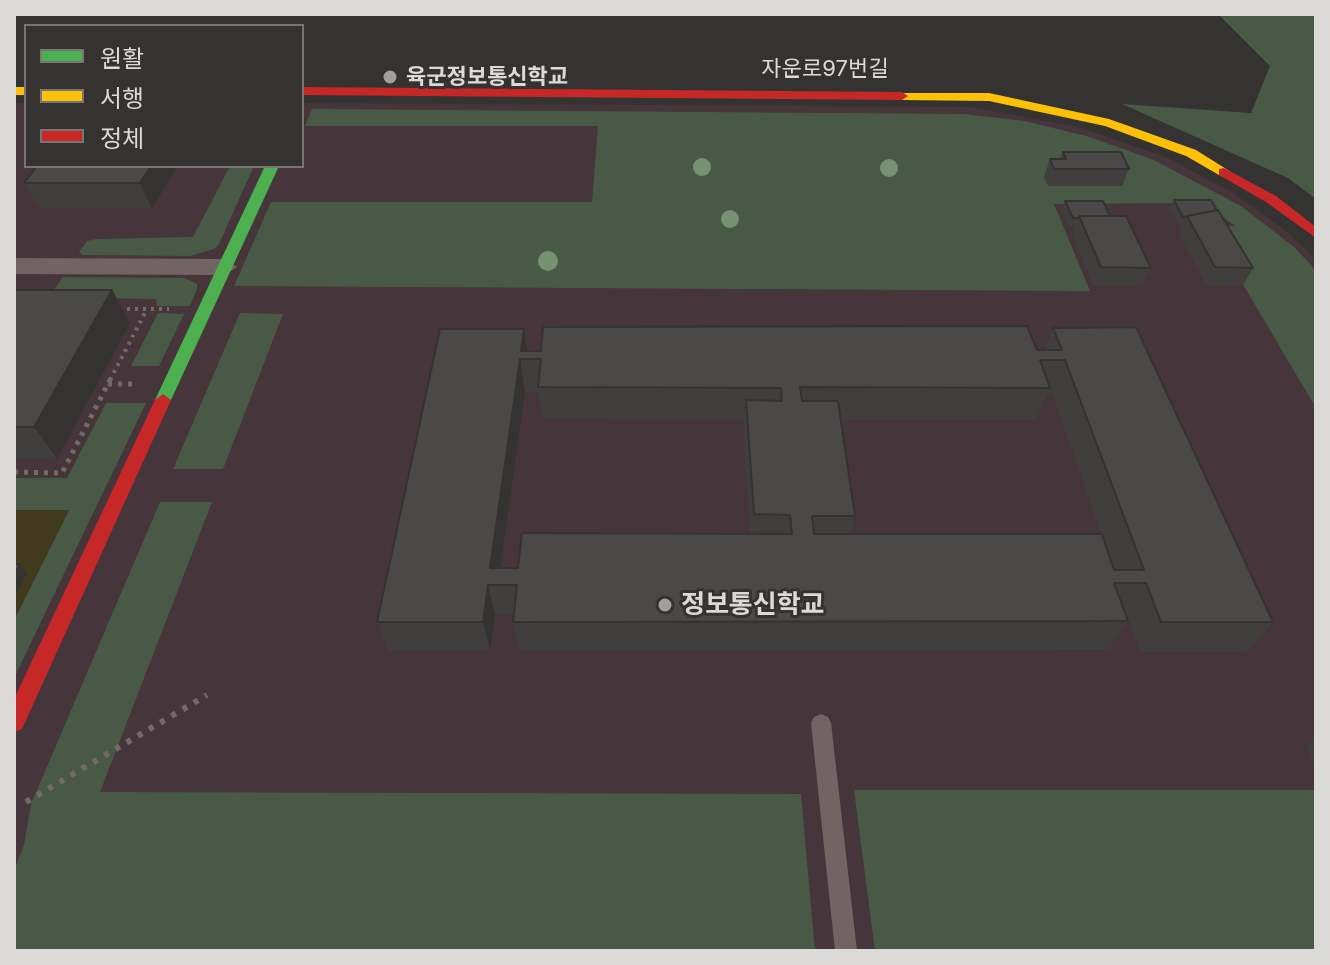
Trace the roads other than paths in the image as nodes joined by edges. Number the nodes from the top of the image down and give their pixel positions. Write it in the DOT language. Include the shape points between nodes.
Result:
graph roads {
  1 [pos="304,93"];
  2 [pos="271,168"];
  3 [pos="1316,234"];
  4 [pos="14,266"];
  5 [pos="225,267"];
  6 [pos="14,722"];
  7 [pos="821,723"];
  8 [pos="846,951"];
  1 -- 3 [label="street, 자운로97번길" via="989,97 1109,123 1191,153 1271,199"];
  2 -- 5 [label="street"];
  4 -- 5 [label="street"];
  5 -- 6 [label="street"];
  7 -- 8 [label="lane"];
}
